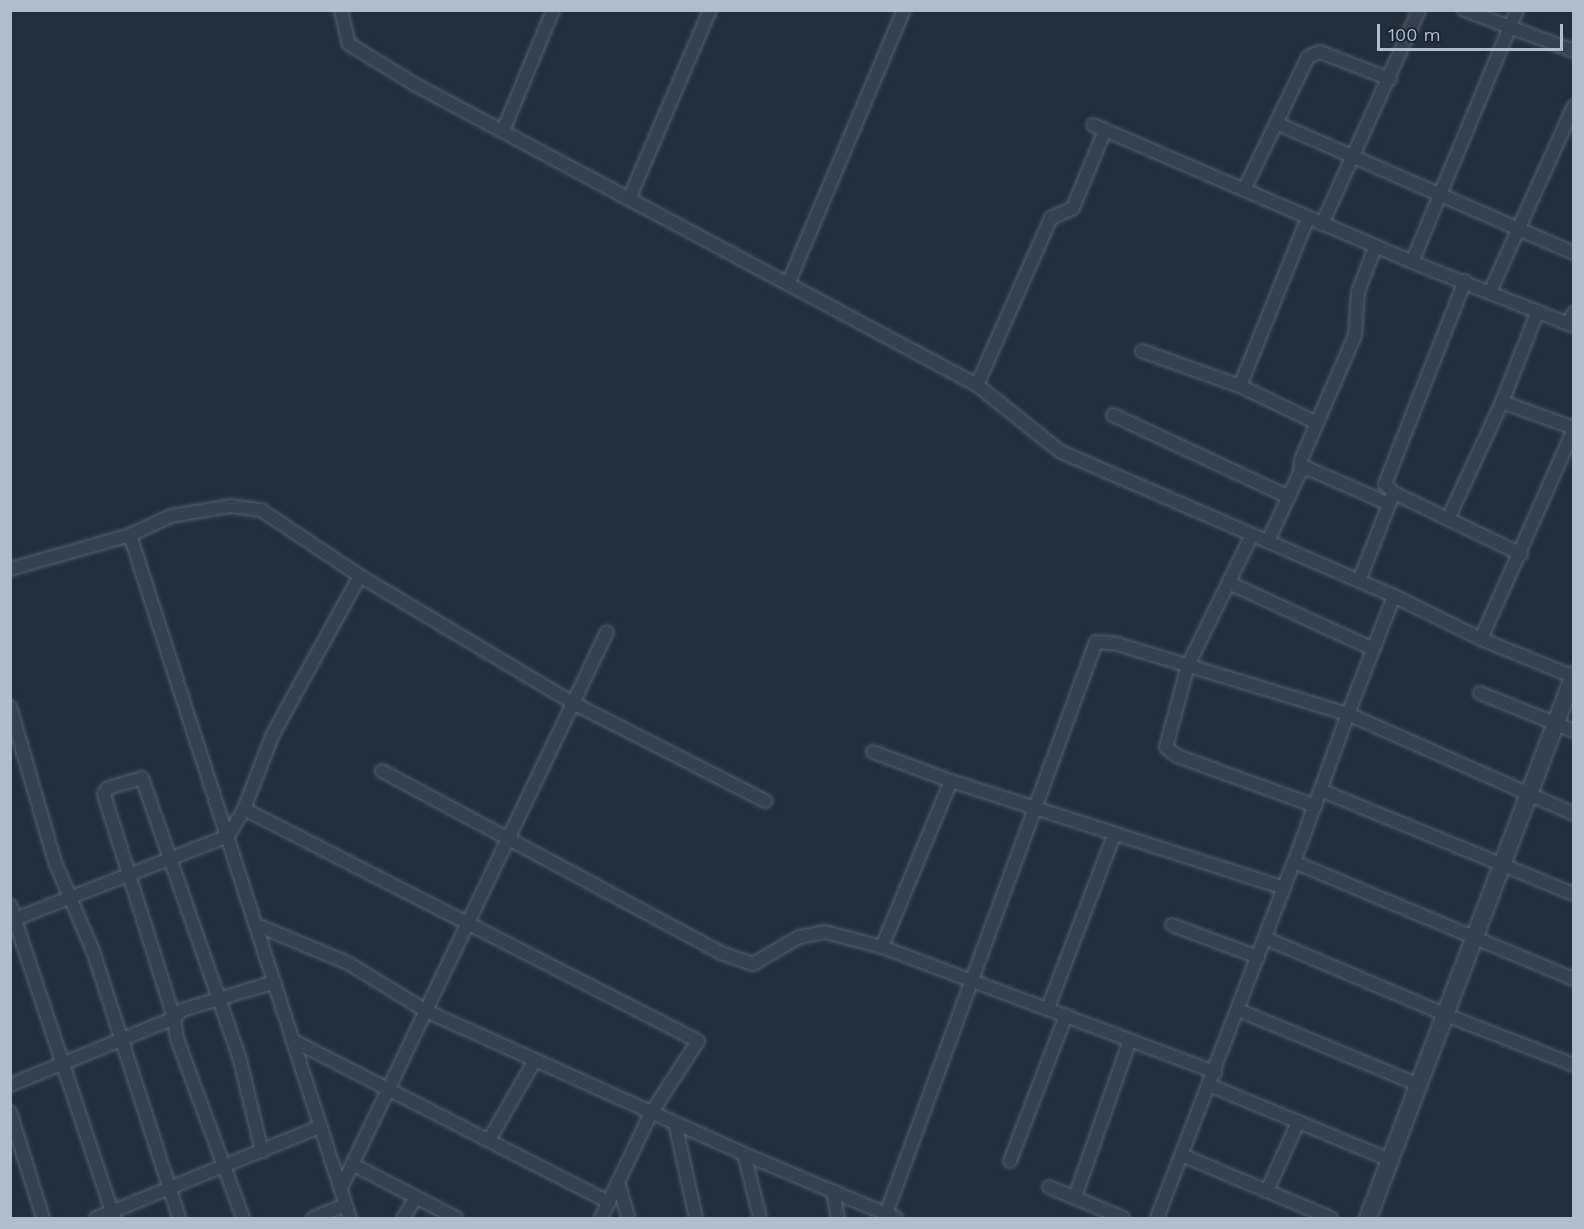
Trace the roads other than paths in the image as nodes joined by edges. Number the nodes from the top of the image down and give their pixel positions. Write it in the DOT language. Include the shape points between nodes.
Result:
graph roads {
  1 [pos="341,10"];
  2 [pos="553,10"];
  3 [pos="710,10"];
  4 [pos="904,10"];
  5 [pos="1419,10"];
  6 [pos="1464,10"];
  7 [pos="1517,10"];
  8 [pos="1510,27"];
  9 [pos="1574,51"];
  10 [pos="1390,79"];
  11 [pos="1574,106"];
  12 [pos="1276,123"];
  13 [pos="1093,125"];
  14 [pos="1105,130"];
  15 [pos="502,131"];
  16 [pos="1352,156"];
  17 [pos="1244,190"];
  18 [pos="1438,194"];
  19 [pos="629,199"];
  20 [pos="1308,218"];
  21 [pos="1322,224"];
  22 [pos="1516,230"];
  23 [pos="1375,247"];
  24 [pos="1574,254"];
  25 [pos="1412,262"];
  26 [pos="1465,281"];
  27 [pos="788,284"];
  28 [pos="1490,292"];
  29 [pos="1574,312"];
  30 [pos="1537,313"];
  31 [pos="1571,325"];
  32 [pos="1142,351"];
  33 [pos="977,385"];
  34 [pos="1240,386"];
  35 [pos="1502,402"];
  36 [pos="1113,415"];
  37 [pos="1317,423"];
  38 [pos="1574,428"];
  39 [pos="1300,472"];
  40 [pos="1289,497"];
  41 [pos="1391,499"];
  42 [pos="1449,519"];
  43 [pos="130,535"];
  44 [pos="1252,535"];
  45 [pos="1268,541"];
  46 [pos="1521,555"];
  47 [pos="10,569"];
  48 [pos="360,576"];
  49 [pos="1359,581"];
  50 [pos="1228,583"];
  51 [pos="1394,596"];
  52 [pos="607,632"];
  53 [pos="1482,639"];
  54 [pos="1373,649"];
  55 [pos="1188,665"];
  56 [pos="1573,676"];
  57 [pos="1480,693"];
  58 [pos="573,703"];
  59 [pos="10,707"];
  60 [pos="1348,714"];
  61 [pos="1555,724"];
  62 [pos="1574,731"];
  63 [pos="23,752"];
  64 [pos="873,752"];
  65 [pos="10,757"];
  66 [pos="382,771"];
  67 [pos="951,781"];
  68 [pos="1320,790"];
  69 [pos="1529,794"];
  70 [pos="765,801"];
  71 [pos="1315,806"];
  72 [pos="1037,807"];
  73 [pos="244,809"];
  74 [pos="1574,814"];
  75 [pos="1115,833"];
  76 [pos="228,836"];
  77 [pos="507,841"];
  78 [pos="171,857"];
  79 [pos="1294,862"];
  80 [pos="1503,865"];
  81 [pos="129,875"];
  82 [pos="1284,888"];
  83 [pos="1574,894"];
  84 [pos="70,898"];
  85 [pos="10,905"];
  86 [pos="13,920"];
  87 [pos="467,924"];
  88 [pos="1172,925"];
  89 [pos="259,926"];
  90 [pos="1265,938"];
  91 [pos="1475,938"];
  92 [pos="882,947"];
  93 [pos="1258,957"];
  94 [pos="1574,978"];
  95 [pos="971,980"];
  96 [pos="275,982"];
  97 [pos="219,1000"];
  98 [pos="1048,1008"];
  99 [pos="1238,1010"];
  100 [pos="426,1011"];
  101 [pos="1066,1015"];
  102 [pos="1446,1015"];
  103 [pos="174,1018"];
  104 [pos="122,1040"];
  105 [pos="1130,1040"];
  106 [pos="294,1041"];
  107 [pos="535,1060"];
  108 [pos="62,1064"];
  109 [pos="1574,1065"];
  110 [pos="1215,1072"];
  111 [pos="10,1085"];
  112 [pos="1209,1085"];
  113 [pos="1419,1085"];
  114 [pos="389,1088"];
  115 [pos="10,1112"];
  116 [pos="651,1113"];
  117 [pos="1298,1122"];
  118 [pos="675,1123"];
  119 [pos="321,1126"];
  120 [pos="489,1140"];
  121 [pos="262,1151"];
  122 [pos="744,1154"];
  123 [pos="1184,1156"];
  124 [pos="1390,1160"];
  125 [pos="1010,1161"];
  126 [pos="352,1164"];
  127 [pos="226,1166"];
  128 [pos="618,1182"];
  129 [pos="1049,1187"];
  130 [pos="171,1188"];
  131 [pos="341,1188"];
  132 [pos="832,1191"];
  133 [pos="1267,1191"];
  134 [pos="1075,1197"];
  135 [pos="416,1198"];
  136 [pos="609,1202"];
  137 [pos="346,1205"];
  138 [pos="113,1215"];
  139 [pos="891,1216"];
  140 [pos="43,1218"];
  141 [pos="96,1218"];
  142 [pos="180,1218"];
  143 [pos="243,1218"];
  144 [pos="313,1218"];
  145 [pos="350,1218"];
  146 [pos="403,1218"];
  147 [pos="456,1218"];
  148 [pos="601,1218"];
  149 [pos="628,1218"];
  150 [pos="696,1218"];
  151 [pos="760,1218"];
  152 [pos="838,1218"];
  153 [pos="1123,1218"];
  154 [pos="1157,1218"];
  155 [pos="1331,1218"];
  156 [pos="1368,1218"];
  1 -- 15 [label="street" via="349,44"];
  2 -- 15 [label="street"];
  3 -- 19 [label="street"];
  4 -- 27 [label="street"];
  5 -- 10 [label="street"];
  6 -- 8 [label="street"];
  7 -- 8 [label="street"];
  8 -- 9 [label="street"];
  8 -- 18 [label="street"];
  10 -- 12 [label="street" via="1314,53 1308,57"];
  10 -- 16 [label="street"];
  11 -- 22 [label="street"];
  12 -- 16 [label="street"];
  12 -- 17 [label="street"];
  13 -- 14 [label="street"];
  14 -- 17 [label="street"];
  14 -- 33 [label="street" via="1073,208 1051,218"];
  15 -- 19 [label="street"];
  16 -- 18 [label="street"];
  16 -- 21 [label="street"];
  17 -- 20 [label="street"];
  18 -- 22 [label="street"];
  18 -- 25 [label="street"];
  19 -- 27 [label="street"];
  20 -- 21 [label="street"];
  20 -- 34 [label="street"];
  21 -- 23 [label="street"];
  22 -- 24 [label="street"];
  22 -- 28 [label="street"];
  23 -- 25 [label="street"];
  23 -- 37 [label="street" via="1358,292 1355,336"];
  25 -- 26 [label="street"];
  26 -- 28 [label="street"];
  26 -- 41 [label="street" via="1385,477"];
  27 -- 33 [label="street"];
  28 -- 30 [label="street"];
  29 -- 31 [label="street"];
  30 -- 31 [label="street"];
  30 -- 35 [label="street"];
  32 -- 34 [label="street"];
  33 -- 44 [label="street" via="1061,452"];
  34 -- 37 [label="street"];
  35 -- 38 [label="street"];
  35 -- 42 [label="street"];
  36 -- 40 [label="street"];
  37 -- 39 [label="street"];
  38 -- 46 [label="street"];
  39 -- 40 [label="street"];
  39 -- 41 [label="street" via="1313,467"];
  40 -- 45 [label="street"];
  41 -- 42 [label="street"];
  41 -- 49 [label="street"];
  42 -- 46 [label="street"];
  43 -- 47 [label="street"];
  43 -- 48 [label="street" via="171,516 231,506 261,510"];
  43 -- 76 [label="street"];
  44 -- 45 [label="street"];
  44 -- 50 [label="street"];
  45 -- 49 [label="street"];
  46 -- 53 [label="street"];
  48 -- 58 [label="street"];
  48 -- 73 [label="street" via="273,734"];
  49 -- 51 [label="street"];
  50 -- 54 [label="street"];
  50 -- 55 [label="street"];
  51 -- 53 [label="street"];
  51 -- 54 [label="street"];
  52 -- 58 [label="street"];
  53 -- 56 [label="street"];
  54 -- 60 [label="street"];
  55 -- 60 [label="street"];
  55 -- 71 [label="street" via="1166,747 1177,756"];
  55 -- 72 [label="street" via="1117,644 1096,642"];
  56 -- 61 [label="street"];
  57 -- 61 [label="street"];
  58 -- 70 [label="street"];
  58 -- 77 [label="street"];
  59 -- 63 [label="street"];
  60 -- 68 [label="street"];
  60 -- 69 [label="street"];
  61 -- 62 [label="street"];
  61 -- 69 [label="street"];
  63 -- 65 [label="street"];
  63 -- 84 [label="street" via="55,862"];
  64 -- 67 [label="street"];
  66 -- 77 [label="street"];
  67 -- 72 [label="street"];
  67 -- 92 [label="street"];
  68 -- 71 [label="street"];
  68 -- 80 [label="street"];
  69 -- 74 [label="street"];
  69 -- 80 [label="street"];
  71 -- 79 [label="street"];
  72 -- 75 [label="street"];
  72 -- 95 [label="street"];
  73 -- 76 [label="street"];
  73 -- 87 [label="street"];
  75 -- 82 [label="street"];
  75 -- 98 [label="street"];
  76 -- 78 [label="street"];
  76 -- 89 [label="street"];
  77 -- 87 [label="street"];
  77 -- 92 [label="street" via="721,953 753,964 799,938 825,932"];
  78 -- 81 [label="street"];
  78 -- 81 [label="street" via="142,778 108,788 104,794"];
  78 -- 97 [label="street"];
  79 -- 82 [label="street"];
  79 -- 91 [label="street"];
  80 -- 83 [label="street"];
  80 -- 91 [label="street"];
  81 -- 84 [label="street"];
  81 -- 103 [label="street"];
  82 -- 90 [label="street"];
  84 -- 86 [label="street"];
  84 -- 104 [label="street" via="93,951"];
  85 -- 86 [label="street"];
  86 -- 108 [label="street"];
  87 -- 100 [label="street"];
  87 -- 116 [label="street" via="698,1041"];
  88 -- 93 [label="street"];
  89 -- 96 [label="street"];
  89 -- 100 [label="street" via="348,963"];
  90 -- 93 [label="street"];
  90 -- 102 [label="street"];
  91 -- 94 [label="street"];
  91 -- 102 [label="street"];
  92 -- 95 [label="street"];
  93 -- 99 [label="street"];
  95 -- 98 [label="street"];
  95 -- 139 [label="street"];
  96 -- 97 [label="street"];
  96 -- 106 [label="street"];
  97 -- 103 [label="street" via="182,1010"];
  97 -- 121 [label="street"];
  98 -- 101 [label="street"];
  99 -- 110 [label="street"];
  99 -- 113 [label="street"];
  100 -- 107 [label="street"];
  100 -- 114 [label="street"];
  101 -- 105 [label="street"];
  101 -- 125 [label="street"];
  102 -- 109 [label="street"];
  102 -- 113 [label="street"];
  103 -- 104 [label="street"];
  103 -- 127 [label="street" via="177,1038"];
  104 -- 108 [label="street"];
  104 -- 130 [label="street"];
  105 -- 110 [label="street"];
  105 -- 134 [label="street"];
  106 -- 114 [label="street"];
  106 -- 119 [label="street"];
  107 -- 116 [label="street"];
  107 -- 120 [label="street"];
  108 -- 111 [label="street"];
  108 -- 138 [label="street"];
  110 -- 112 [label="street"];
  112 -- 117 [label="street"];
  112 -- 123 [label="street"];
  113 -- 124 [label="street"];
  114 -- 120 [label="street"];
  114 -- 126 [label="street"];
  115 -- 140 [label="street"];
  116 -- 118 [label="street"];
  116 -- 128 [label="street"];
  117 -- 124 [label="street"];
  117 -- 133 [label="street"];
  118 -- 122 [label="street"];
  118 -- 150 [label="street"];
  119 -- 121 [label="street"];
  119 -- 131 [label="street"];
  120 -- 136 [label="street"];
  121 -- 127 [label="street"];
  122 -- 132 [label="street"];
  122 -- 151 [label="street"];
  123 -- 133 [label="street"];
  123 -- 154 [label="street"];
  124 -- 156 [label="street"];
  126 -- 131 [label="street"];
  126 -- 135 [label="street"];
  127 -- 130 [label="street"];
  127 -- 143 [label="street"];
  128 -- 136 [label="street"];
  128 -- 149 [label="street"];
  129 -- 134 [label="street"];
  130 -- 138 [label="street"];
  130 -- 142 [label="street"];
  131 -- 137 [label="street"];
  132 -- 139 [label="street"];
  132 -- 152 [label="street"];
  133 -- 155 [label="street"];
  134 -- 153 [label="street"];
  135 -- 146 [label="street"];
  135 -- 147 [label="street"];
  136 -- 148 [label="street"];
  137 -- 144 [label="street"];
  137 -- 145 [label="street"];
  138 -- 141 [label="street"];
}
